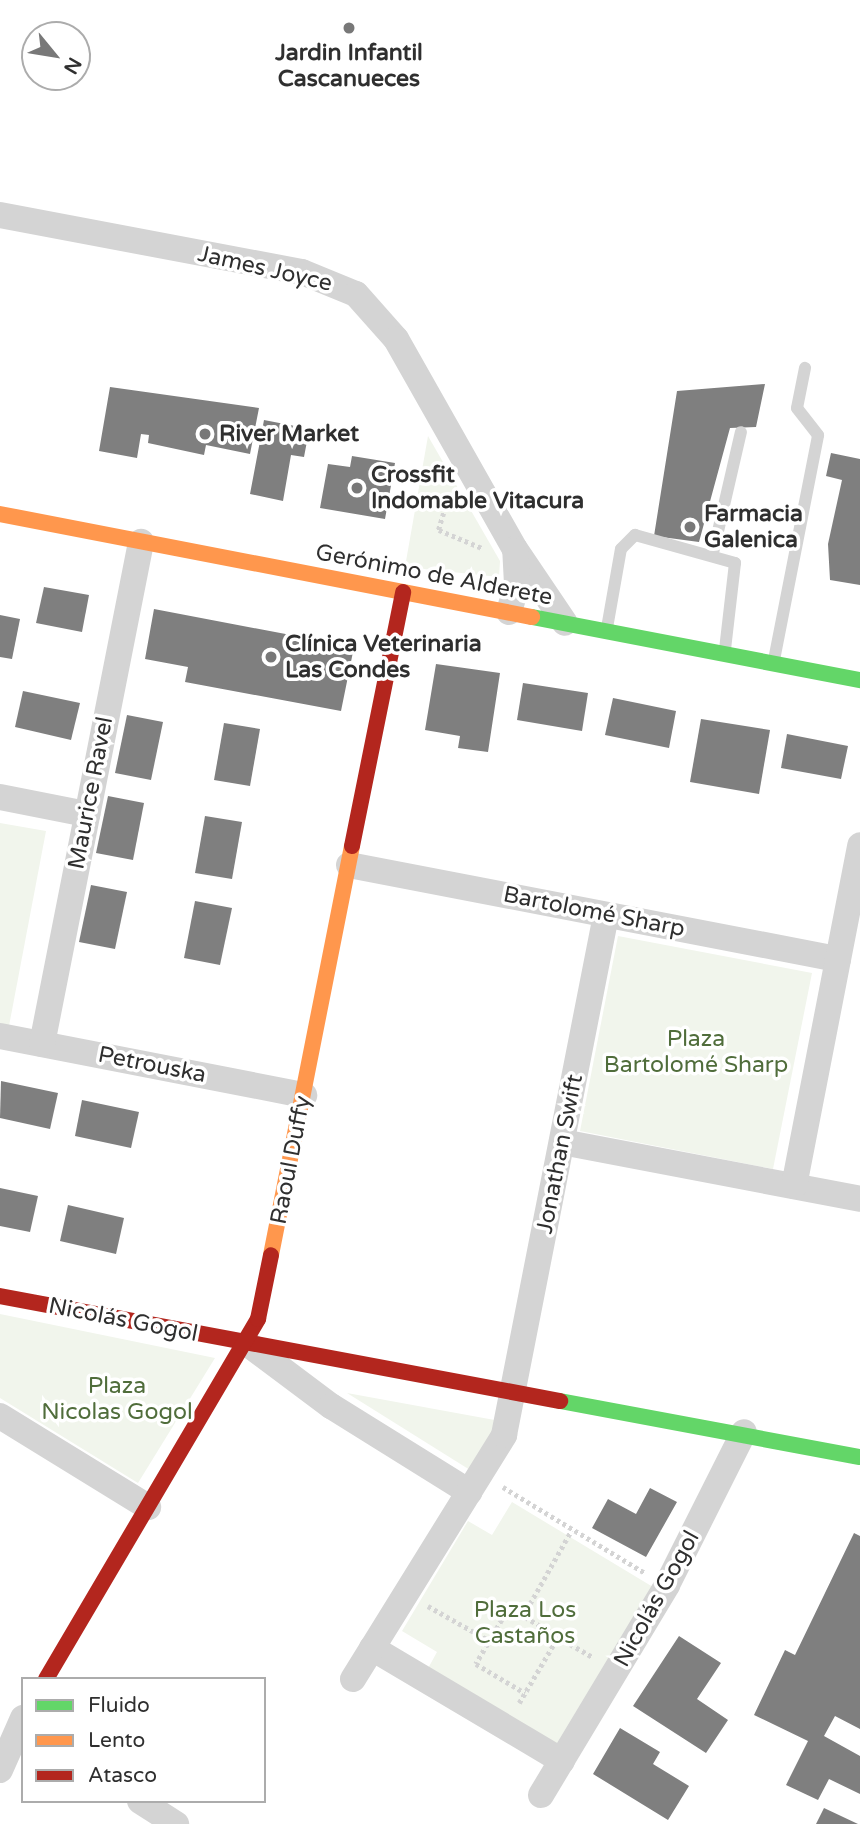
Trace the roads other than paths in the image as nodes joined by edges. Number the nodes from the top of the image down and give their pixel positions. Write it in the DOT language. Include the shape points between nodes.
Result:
graph roads {
  1 [pos="0,215"];
  2 [pos="806,368"];
  3 [pos="741,432"];
  4 [pos="0,514"];
  5 [pos="142,542"];
  6 [pos="515,549"];
  7 [pos="713,553"];
  8 [pos="404,592"];
  9 [pos="509,612"];
  10 [pos="565,623"];
  11 [pos="606,631"];
  12 [pos="724,653"];
  13 [pos="773,664"];
  14 [pos="860,680"];
  15 [pos="0,797"];
  16 [pos="87,814"];
  17 [pos="860,845"];
  18 [pos="349,865"];
  19 [pos="606,915"];
  20 [pos="838,959"];
  21 [pos="0,1036"];
  22 [pos="42,1044"];
  23 [pos="304,1095"];
  24 [pos="562,1142"];
  25 [pos="794,1186"];
  26 [pos="860,1199"];
  27 [pos="0,1296"];
  28 [pos="247,1343"];
  29 [pos="513,1393"];
  30 [pos="0,1416"];
  31 [pos="744,1433"];
  32 [pos="860,1457"];
  33 [pos="475,1482"];
  34 [pos="148,1507"];
  35 [pos="372,1648"];
  36 [pos="47,1677"];
  37 [pos="353,1679"];
  38 [pos="16,1723"];
  39 [pos="562,1761"];
  40 [pos="0,1770"];
  41 [pos="541,1795"];
  42 [pos="142,1803"];
  43 [pos="176,1824"];
  1 -- 6 [label="street, James Joyce" via="302,272 356,294 396,339"];
  2 -- 13 [label="lane" via="797,408 817,435"];
  3 -- 7 [label="lane"];
  4 -- 5 [label="street, Gerónimo de Alderete"];
  5 -- 8 [label="street, Gerónimo de Alderete"];
  5 -- 16 [label="street, Maurice Ravel"];
  6 -- 9 [label="street, James Joyce" via="517,584"];
  6 -- 10 [label="street, James Joyce"];
  7 -- 11 [label="lane" via="635,535 621,550"];
  7 -- 12 [label="lane" via="729,557 738,578"];
  8 -- 9 [label="street, Gerónimo de Alderete"];
  8 -- 18 [label="street, Raoul Duffy"];
  9 -- 10 [label="street, Gerónimo de Alderete"];
  10 -- 11 [label="street, Gerónimo de Alderete"];
  11 -- 12 [label="street, Gerónimo de Alderete"];
  12 -- 13 [label="street, Gerónimo de Alderete"];
  13 -- 14 [label="street, Gerónimo de Alderete"];
  15 -- 16 [label="street"];
  16 -- 22 [label="street, Maurice Ravel"];
  17 -- 20 [label="street"];
  18 -- 19 [label="street, Bartolomé Sharp"];
  18 -- 23 [label="street, Raoul Duffy"];
  19 -- 20 [label="street, Bartolomé Sharp"];
  19 -- 24 [label="street, Jonathan Swift"];
  20 -- 25 [label="street"];
  21 -- 22 [label="street, Petrouska"];
  22 -- 23 [label="street, Petrouska"];
  23 -- 28 [label="street, Raoul Duffy" via="264,1297"];
  24 -- 25 [label="street"];
  24 -- 29 [label="street, Jonathan Swift"];
  25 -- 26 [label="street"];
  27 -- 28 [label="street, Nicolás Gogol"];
  28 -- 29 [label="street, Nicolás Gogol"];
  28 -- 33 [label="street, Nicolás Gogol" via="331,1406"];
  28 -- 34 [label="street, Raoul Duffy"];
  29 -- 31 [label="street, Nicolás Gogol"];
  29 -- 33 [label="street" via="504,1434"];
  30 -- 34 [label="street"];
  31 -- 32 [label="street, Nicolás Gogol"];
  31 -- 39 [label="street, Nicolás Gogol" via="667,1585"];
  33 -- 35 [label="street"];
  34 -- 36 [label="street, Raoul Duffy"];
  35 -- 37 [label="street"];
  35 -- 39 [label="street"];
  38 -- 40 [label="street"];
  39 -- 41 [label="street, Nicolás Gogol"];
  42 -- 43 [label="street"];
}
